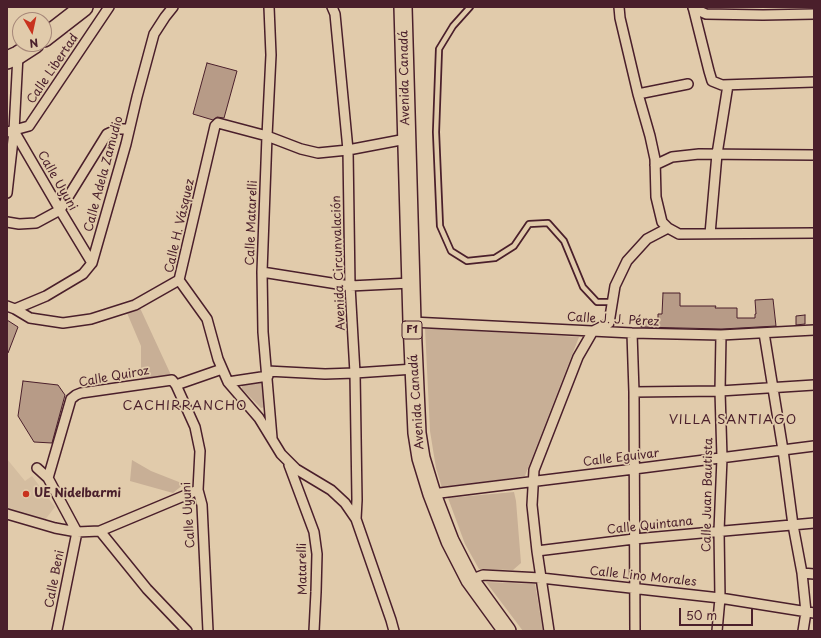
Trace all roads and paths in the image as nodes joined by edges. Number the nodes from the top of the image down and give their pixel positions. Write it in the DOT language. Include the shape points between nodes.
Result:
graph roads {
  1 [pos="84,7"];
  2 [pos="109,7"];
  3 [pos="172,7"];
  4 [pos="269,7"];
  5 [pos="332,7"];
  6 [pos="403,7"];
  7 [pos="470,7"];
  8 [pos="619,7"];
  9 [pos="693,8"];
  10 [pos="814,14"];
  11 [pos="52,32"];
  12 [pos="21,52"];
  13 [pos="12,57"];
  14 [pos="814,82"];
  15 [pos="688,84"];
  16 [pos="728,85"];
  17 [pos="638,94"];
  18 [pos="129,129"];
  19 [pos="10,132"];
  20 [pos="267,136"];
  21 [pos="406,139"];
  22 [pos="348,150"];
  23 [pos="717,154"];
  24 [pos="814,155"];
  25 [pos="655,165"];
  26 [pos="7,193"];
  27 [pos="60,210"];
  28 [pos="7,222"];
  29 [pos="668,228"];
  30 [pos="814,233"];
  31 [pos="710,234"];
  32 [pos="92,263"];
  33 [pos="262,272"];
  34 [pos="180,280"];
  35 [pos="412,283"];
  36 [pos="350,286"];
  37 [pos="613,302"];
  38 [pos="11,308"];
  39 [pos="412,322"];
  40 [pos="814,330"];
  41 [pos="592,331"];
  42 [pos="764,333"];
  43 [pos="632,334"];
  44 [pos="721,335"];
  45 [pos="222,369"];
  46 [pos="414,369"];
  47 [pos="268,373"];
  48 [pos="356,373"];
  49 [pos="174,382"];
  50 [pos="228,382"];
  51 [pos="814,385"];
  52 [pos="773,388"];
  53 [pos="720,391"];
  54 [pos="634,392"];
  55 [pos="272,439"];
  56 [pos="814,446"];
  57 [pos="783,450"];
  58 [pos="722,458"];
  59 [pos="288,462"];
  60 [pos="38,468"];
  61 [pos="634,470"];
  62 [pos="48,478"];
  63 [pos="534,481"];
  64 [pos="198,490"];
  65 [pos="432,494"];
  66 [pos="7,514"];
  67 [pos="356,519"];
  68 [pos="814,523"];
  69 [pos="793,525"];
  70 [pos="100,531"];
  71 [pos="719,531"];
  72 [pos="76,532"];
  73 [pos="634,539"];
  74 [pos="537,551"];
  75 [pos="802,573"];
  76 [pos="814,574"];
  77 [pos="541,578"];
  78 [pos="470,580"];
  79 [pos="635,588"];
  80 [pos="720,598"];
  81 [pos="810,613"];
  82 [pos="391,620"];
  83 [pos="57,631"];
  84 [pos="187,631"];
  85 [pos="208,631"];
  86 [pos="314,631"];
  87 [pos="394,631"];
  88 [pos="399,631"];
  89 [pos="507,631"];
  90 [pos="549,631"];
  91 [pos="636,631"];
  92 [pos="717,631"];
  93 [pos="803,631"];
  1 -- 11 [label="highway"];
  2 -- 19 [label="street, Calle Libertad" via="29,126"];
  3 -- 18 [label="street, Calle Adela Zamudio" via="154,34"];
  4 -- 20 [label="street, Calle Matarelli" via="271,55"];
  5 -- 22 [label="street, Avenida Circunvalación" via="335,14"];
  6 -- 21 [label="highway, Avenida Canadá / F1"];
  7 -- 37 [label="lane" via="453,26 438,49 436,132 440,226 451,251 467,260 495,258 514,246 530,224 548,223 564,241 583,287 597,302"];
  8 -- 17 [label="street"];
  9 -- 10 [label="street" via="706,14"];
  9 -- 16 [label="street" via="712,81"];
  12 -- 13 [label="highway"];
  13 -- 19 [label="street"];
  14 -- 16 [label="street"];
  15 -- 17 [label="street"];
  16 -- 23 [label="street"];
  17 -- 25 [label="street"];
  18 -- 27 [label="street" via="118,129 107,134"];
  18 -- 32 [label="street, Calle Adela Zamudio"];
  19 -- 26 [label="street"];
  19 -- 27 [label="street, Calle Uyuni"];
  20 -- 22 [label="street" via="318,153"];
  20 -- 33 [label="street, Calle Matarelli"];
  20 -- 34 [label="street, Calle H. Vásquez" via="218,123 215,126"];
  21 -- 22 [label="street"];
  21 -- 35 [label="highway, Avenida Canadá / F1"];
  22 -- 36 [label="street, Avenida Circunvalación"];
  23 -- 24 [label="street"];
  23 -- 25 [label="street" via="672,157"];
  23 -- 31 [label="street"];
  25 -- 29 [label="street" via="656,197 662,222"];
  27 -- 28 [label="street" via="36,223"];
  27 -- 32 [label="street, Calle Uyuni"];
  29 -- 31 [label="street" via="679,234"];
  29 -- 37 [label="street" via="647,239 627,261 615,286"];
  30 -- 31 [label="street"];
  32 -- 38 [label="street, Calle Adela Zamudio" via="83,274 46,296"];
  33 -- 36 [label="street"];
  33 -- 47 [label="street, Calle Matarelli"];
  34 -- 38 [label="street" via="135,305 91,319 63,323 30,318"];
  34 -- 45 [label="street, Calle H. Vásquez" via="207,319"];
  35 -- 36 [label="street"];
  35 -- 39 [label="highway, Avenida Canadá / F1"];
  36 -- 48 [label="street, Avenida Circunvalación"];
  37 -- 41 [label="street" via="609,323"];
  39 -- 41 [label="street, Calle J. J. Pérez"];
  39 -- 46 [label="highway, Avenida Canadá / F1"];
  40 -- 42 [label="street, Calle J. J. Pérez"];
  41 -- 43 [label="street, Calle J. J. Pérez"];
  41 -- 63 [label="street" via="578,357 534,470"];
  42 -- 44 [label="street, Calle J. J. Pérez"];
  42 -- 52 [label="street"];
  43 -- 44 [label="street, Calle J. J. Pérez"];
  43 -- 54 [label="street"];
  44 -- 53 [label="street, Calle Juan Bautista"];
  45 -- 49 [label="street, Calle Quiroz"];
  45 -- 50 [label="street, Calle H. Vásquez"];
  46 -- 48 [label="street"];
  46 -- 65 [label="highway, Avenida Canadá / F1" via="416,433"];
  47 -- 48 [label="street"];
  47 -- 50 [label="street"];
  47 -- 55 [label="street, Calle Matarelli"];
  48 -- 67 [label="street, Avenida Circunvalación"];
  49 -- 62 [label="street, Calle Quiroz" via="76,395 72,399"];
  49 -- 64 [label="street, Calle Uyuni" via="195,428 200,451"];
  50 -- 55 [label="street, Calle H. Vásquez" via="259,418"];
  51 -- 52 [label="street"];
  52 -- 53 [label="street"];
  52 -- 57 [label="street"];
  53 -- 54 [label="street"];
  53 -- 58 [label="street, Calle Juan Bautista"];
  54 -- 61 [label="street"];
  55 -- 59 [label="street, Calle H. Vásquez"];
  56 -- 57 [label="street, Calle Eguivar"];
  57 -- 58 [label="street, Calle Eguivar"];
  57 -- 69 [label="street"];
  58 -- 61 [label="street, Calle Eguivar"];
  58 -- 71 [label="street, Calle Juan Bautista"];
  59 -- 67 [label="street, Calle H. Vásquez" via="296,470 331,490 345,503"];
  59 -- 86 [label="street, Matarelli" via="314,532 317,554"];
  60 -- 62 [label="street"];
  61 -- 63 [label="street, Calle Eguivar"];
  61 -- 73 [label="street"];
  62 -- 72 [label="street"];
  63 -- 65 [label="street, Calle Eguivar"];
  63 -- 74 [label="street" via="532,505"];
  64 -- 70 [label="street"];
  64 -- 85 [label="street, Calle Uyuni" via="202,505"];
  65 -- 78 [label="highway, Avenida Canadá / F1" via="450,541"];
  66 -- 72 [label="street"];
  67 -- 82 [label="street"];
  68 -- 69 [label="street, Calle Quintana"];
  69 -- 71 [label="street, Calle Quintana"];
  69 -- 75 [label="street"];
  70 -- 72 [label="street"];
  70 -- 84 [label="street" via="146,589"];
  71 -- 73 [label="street, Calle Quintana"];
  71 -- 80 [label="street, Calle Juan Bautista"];
  72 -- 83 [label="street, Calle Beni"];
  73 -- 74 [label="street, Calle Quintana"];
  73 -- 79 [label="street"];
  74 -- 77 [label="street"];
  75 -- 76 [label="street"];
  75 -- 81 [label="street"];
  77 -- 78 [label="street, Calle Lino Morales" via="483,575"];
  77 -- 79 [label="street, Calle Lino Morales"];
  77 -- 90 [label="street"];
  78 -- 89 [label="highway, Avenida Canadá / F1"];
  79 -- 80 [label="street, Calle Lino Morales"];
  79 -- 91 [label="street"];
  80 -- 81 [label="street, Calle Lino Morales"];
  80 -- 92 [label="street, Calle Juan Bautista"];
  81 -- 93 [label="street"];
  82 -- 87 [label="street"];
  82 -- 88 [label="street"];
}
